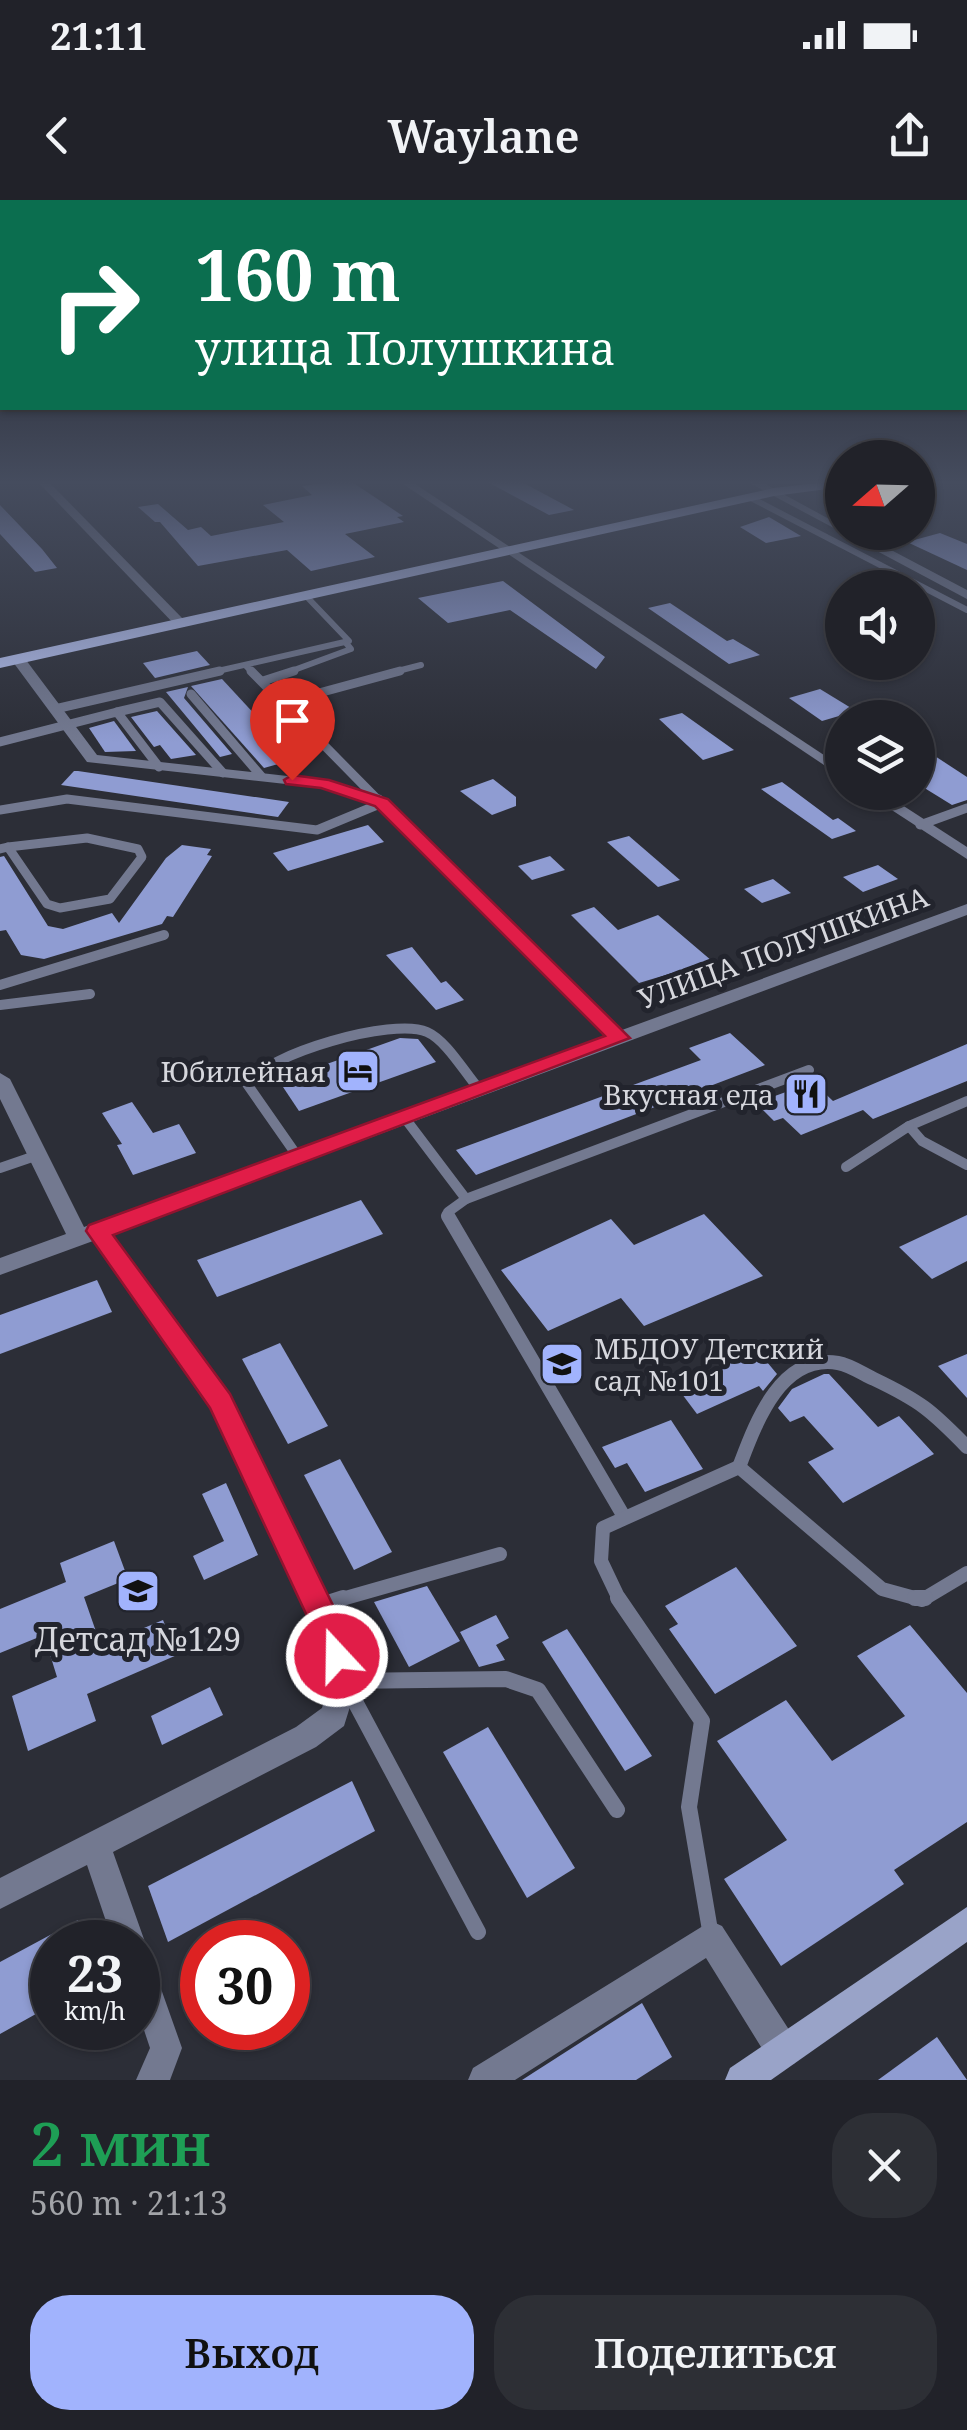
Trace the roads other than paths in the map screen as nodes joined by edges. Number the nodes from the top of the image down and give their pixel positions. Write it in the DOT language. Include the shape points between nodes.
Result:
graph roads {
  1 [pos="126,568"];
  2 [pos="439,568"];
  3 [pos="534,568"];
  4 [pos="886,568"];
  5 [pos="915,568"];
  6 [pos="967,595"];
  7 [pos="307,597"];
  8 [pos="967,610"];
  9 [pos="181,624"];
  10 [pos="346,642"];
  11 [pos="18,658"];
  12 [pos="0,663"];
  13 [pos="421,665"];
  14 [pos="246,666"];
  15 [pos="262,682"];
  16 [pos="190,694"];
  17 [pos="282,703"];
  18 [pos="55,709"];
  19 [pos="117,712"];
  20 [pos="66,724"];
  21 [pos="0,742"];
  22 [pos="825,762"];
  23 [pos="159,766"];
  24 [pos="223,773"];
  25 [pos="262,776"];
  26 [pos="379,801"];
  27 [pos="967,808"];
  28 [pos="0,810"];
  29 [pos="898,810"];
  30 [pos="920,825"];
  31 [pos="4,848"];
  32 [pos="967,854"];
  33 [pos="967,909"];
  34 [pos="164,935"];
  35 [pos="0,985"];
  36 [pos="90,994"];
  37 [pos="0,1004"];
  38 [pos="619,1038"];
  39 [pos="810,1070"];
  40 [pos="0,1079"];
  41 [pos="479,1089"];
  42 [pos="967,1102"];
  43 [pos="404,1117"];
  44 [pos="909,1126"];
  45 [pos="38,1155"];
  46 [pos="298,1157"];
  47 [pos="967,1165"];
  48 [pos="846,1167"];
  49 [pos="0,1168"];
  50 [pos="466,1199"];
  51 [pos="88,1234"];
  52 [pos="0,1267"];
  53 [pos="967,1447"];
  54 [pos="739,1466"];
  55 [pos="624,1515"];
  56 [pos="500,1554"];
  57 [pos="967,1573"];
  58 [pos="318,1606"];
  59 [pos="344,1682"];
  60 [pos="618,1810"];
  61 [pos="96,1846"];
  62 [pos="0,1894"];
  63 [pos="121,1920"];
  64 [pos="967,1924"];
  65 [pos="478,1932"];
  66 [pos="711,1936"];
  67 [pos="160,2030"];
  68 [pos="784,2052"];
  69 [pos="154,2080"];
  70 [pos="485,2080"];
  71 [pos="742,2080"];
  1 -- 9 [label="street"];
  2 -- 7 [label="main road"];
  3 -- 22 [label="street"];
  4 -- 8 [label="lane"];
  5 -- 6 [label="street"];
  7 -- 9 [label="main road"];
  7 -- 10 [label="lane"];
  9 -- 11 [label="main road"];
  10 -- 14 [label="lane"];
  10 -- 15 [label="lane" via="349,652"];
  11 -- 12 [label="main road"];
  11 -- 18 [label="street"];
  13 -- 17 [label="lane"];
  14 -- 15 [label="lane"];
  14 -- 18 [label="lane"];
  15 -- 17 [label="lane"];
  16 -- 25 [label="lane"];
  17 -- 26 [label="lane"];
  18 -- 20 [label="street"];
  19 -- 20 [label="lane"];
  19 -- 23 [label="lane"];
  19 -- 24 [label="lane" via="160,702"];
  20 -- 21 [label="lane"];
  20 -- 23 [label="street" via="92,759"];
  23 -- 24 [label="street"];
  24 -- 25 [label="street"];
  25 -- 26 [label="street"];
  26 -- 28 [label="lane" via="317,830 67,799"];
  26 -- 38 [label="street"];
  27 -- 30 [label="lane"];
  29 -- 30 [label="street"];
  30 -- 32 [label="street"];
  31 -- 31 [label="lane" via="62,837 128,844 142,857 110,899 60,908 47,904"];
  33 -- 38 [label="street, УЛИЦА ПОЛУШКИНА"];
  34 -- 35 [label="lane"];
  36 -- 37 [label="lane"];
  38 -- 41 [label="street, УЛИЦА ПОЛУШКИНА"];
  39 -- 50 [label="lane"];
  40 -- 45 [label="street"];
  41 -- 43 [label="street, УЛИЦА ПОЛУШКИНА"];
  41 -- 46 [label="lane" via="420,1028 387,1026 254,1073 247,1084"];
  42 -- 44 [label="lane"];
  43 -- 46 [label="street, УЛИЦА ПОЛУШКИНА"];
  43 -- 50 [label="lane"];
  44 -- 47 [label="lane"];
  44 -- 48 [label="lane"];
  45 -- 49 [label="lane"];
  45 -- 51 [label="street"];
  46 -- 51 [label="street, УЛИЦА ПОЛУШКИНА"];
  50 -- 55 [label="lane" via="448,1212 450,1221"];
  51 -- 52 [label="street, УЛИЦА ПОЛУШКИНА"];
  51 -- 58 [label="street" via="220,1401"];
  53 -- 54 [label="lane" via="924,1403 825,1362 767,1395"];
  54 -- 55 [label="lane"];
  54 -- 57 [label="lane" via="882,1589 922,1600"];
  55 -- 66 [label="lane" via="602,1528 608,1583 702,1720 705,1742 689,1784 690,1840"];
  56 -- 58 [label="lane"];
  58 -- 59 [label="street"];
  59 -- 60 [label="lane" via="506,1680 538,1690"];
  59 -- 61 [label="street" via="334,1716 306,1737"];
  59 -- 65 [label="lane"];
  61 -- 62 [label="street"];
  61 -- 63 [label="street"];
  64 -- 68 [label="main road"];
  66 -- 68 [label="street"];
  66 -- 70 [label="street"];
  67 -- 69 [label="street" via="166,2048"];
  68 -- 71 [label="main road"];
}
